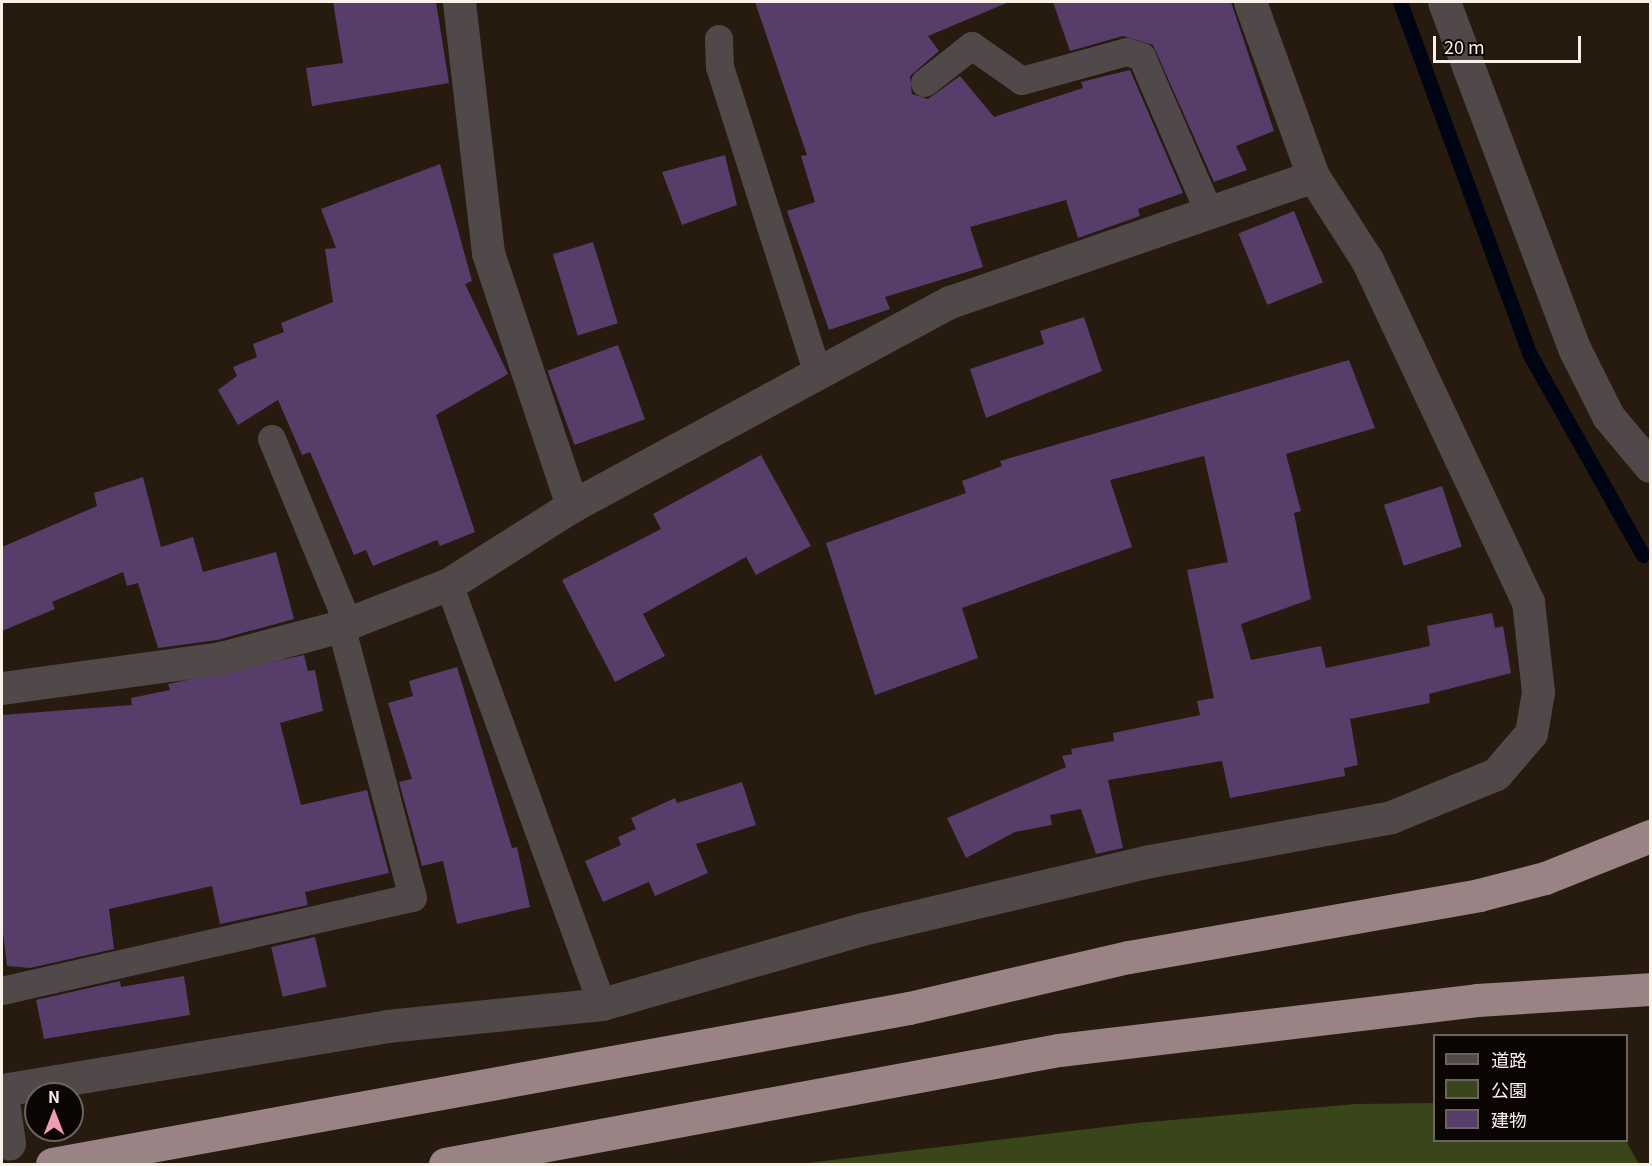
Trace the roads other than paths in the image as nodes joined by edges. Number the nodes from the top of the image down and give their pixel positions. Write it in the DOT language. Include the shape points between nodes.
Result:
graph roads {
  1 [pos="459,2"];
  2 [pos="1250,2"];
  3 [pos="1444,2"];
  4 [pos="719,39"];
  5 [pos="925,83"];
  6 [pos="1313,176"];
  7 [pos="1209,212"];
  8 [pos="818,374"];
  9 [pos="272,439"];
  10 [pos="1650,466"];
  11 [pos="572,506"];
  12 [pos="448,584"];
  13 [pos="344,625"];
  14 [pos="2,688"];
  15 [pos="1650,837"];
  16 [pos="1650,989"];
  17 [pos="2,992"];
  18 [pos="602,1004"];
  19 [pos="2,1090"];
  20 [pos="2,1095"];
  21 [pos="9,1143"];
  22 [pos="52,1164"];
  23 [pos="445,1164"];
  1 -- 11 [label="street" via="488,253"];
  2 -- 6 [label="street"];
  3 -- 10 [label="street" via="1575,350 1608,416"];
  4 -- 8 [label="lane" via="720,66"];
  5 -- 7 [label="lane" via="972,46 1022,81 1127,52 1142,57"];
  6 -- 7 [label="street"];
  6 -- 18 [label="street" via="1367,260 1528,602 1538,692 1532,733 1496,774 1391,817 1150,861 862,928"];
  7 -- 8 [label="street" via="950,302"];
  8 -- 11 [label="street"];
  9 -- 13 [label="lane"];
  11 -- 12 [label="street"];
  12 -- 13 [label="street"];
  12 -- 18 [label="lane"];
  13 -- 14 [label="street" via="221,658"];
  13 -- 17 [label="lane" via="413,898"];
  15 -- 22 [label="highway" via="1545,878 1479,895 1129,957 909,1008"];
  16 -- 23 [label="highway" via="1477,1000 1059,1050"];
  18 -- 19 [label="street" via="387,1026"];
  20 -- 21 [label="street"];
}
